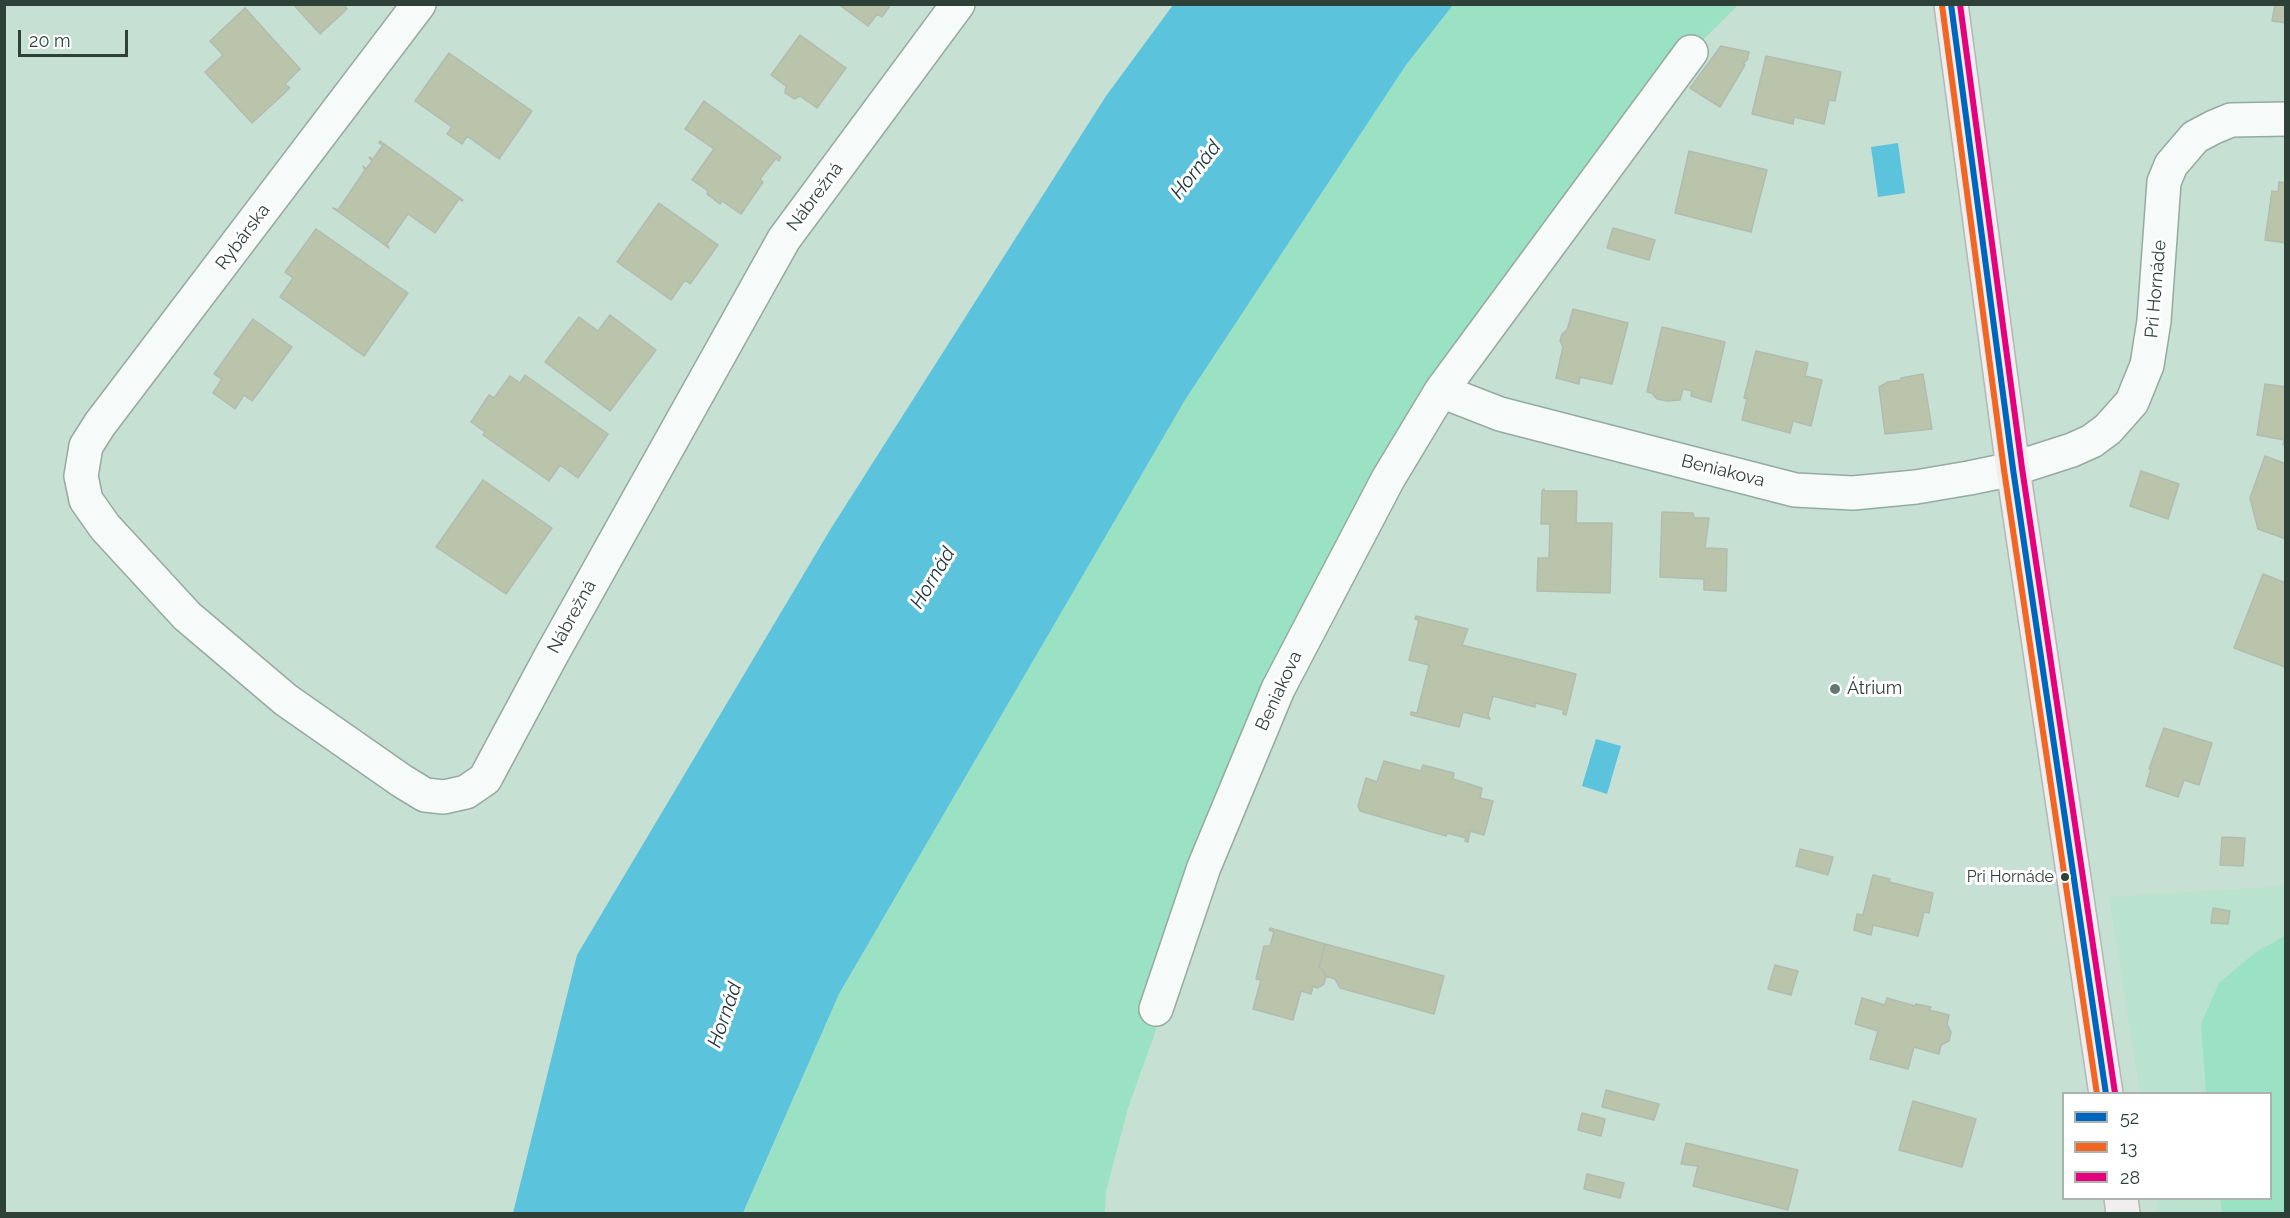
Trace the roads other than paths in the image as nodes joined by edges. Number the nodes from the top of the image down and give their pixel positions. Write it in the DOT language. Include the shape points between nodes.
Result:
graph roads {
  1 [pos="419,4"];
  2 [pos="958,4"];
  3 [pos="1951,4"];
  4 [pos="1691,52"];
  5 [pos="2286,119"];
  6 [pos="1441,391"];
  7 [pos="2013,469"];
  8 [pos="81,476"];
  9 [pos="1156,1009"];
  10 [pos="2106,1092"];
  1 -- 8 [label="street, Rybárska" via="100,424 86,446"];
  2 -- 8 [label="street, Nábrežná" via="784,239 496,761 485,779 466,792 444,797 425,795 286,700 187,616 105,527 86,500"];
  3 -- 7 [label="main road"];
  4 -- 6 [label="street, Beniakova"];
  5 -- 7 [label="street, Pri Hornáde" via="2231,120 2195,137 2181,152 2164,182 2152,342 2132,402 2092,441"];
  6 -- 7 [label="street, Beniakova" via="1500,414 1795,490 1853,493 1916,487"];
  6 -- 9 [label="street, Beniakova" via="1388,479 1278,689 1204,867"];
  7 -- 10 [label="main road"];
}
